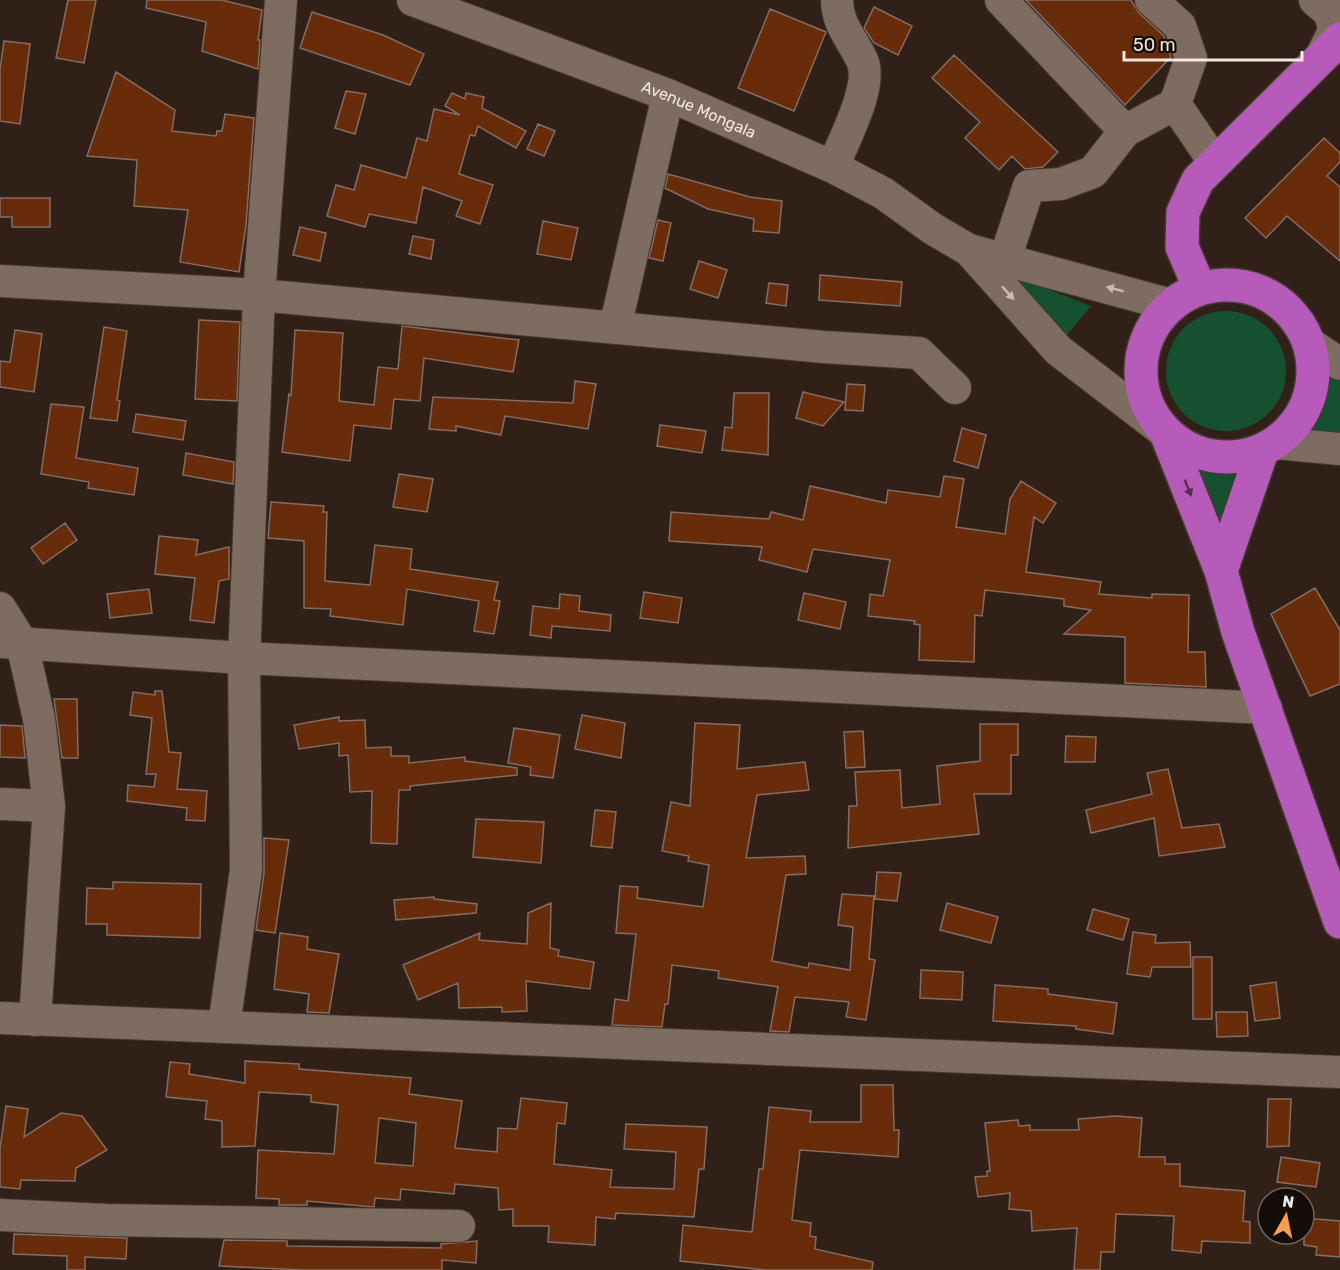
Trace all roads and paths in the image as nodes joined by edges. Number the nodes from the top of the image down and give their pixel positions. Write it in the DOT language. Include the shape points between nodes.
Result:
graph roads {
  1 [pos="281,0"];
  2 [pos="413,0"];
  3 [pos="837,0"];
  4 [pos="1001,0"];
  5 [pos="1151,0"];
  6 [pos="1316,0"];
  7 [pos="1330,48"];
  8 [pos="668,96"];
  9 [pos="1175,105"];
  10 [pos="1125,131"];
  11 [pos="1215,163"];
  12 [pos="832,167"];
  13 [pos="969,250"];
  14 [pos="1005,259"];
  15 [pos="0,281"];
  16 [pos="1200,289"];
  17 [pos="259,295"];
  18 [pos="1171,305"];
  19 [pos="615,328"];
  20 [pos="1309,343"];
  21 [pos="1340,364"];
  22 [pos="955,388"];
  23 [pos="1166,433"];
  24 [pos="1269,447"];
  25 [pos="1340,449"];
  26 [pos="1221,571"];
  27 [pos="0,608"];
  28 [pos="11,642"];
  29 [pos="244,658"];
  30 [pos="1266,708"];
  31 [pos="0,804"];
  32 [pos="49,806"];
  33 [pos="1340,922"];
  34 [pos="0,1018"];
  35 [pos="35,1020"];
  36 [pos="224,1026"];
  37 [pos="1340,1072"];
  38 [pos="0,1215"];
  39 [pos="459,1226"];
  1 -- 17 [label="street"];
  2 -- 8 [label="street, Avenue Mongala"];
  3 -- 12 [label="street" via="837,15 863,62 865,79"];
  4 -- 10 [label="street"];
  5 -- 9 [label="street" via="1180,26 1191,58"];
  6 -- 7 [label="street" via="1329,12 1335,29"];
  7 -- 11 [label="highway"];
  8 -- 12 [label="street, Avenue Mongala"];
  8 -- 19 [label="street"];
  9 -- 10 [label="street"];
  9 -- 11 [label="street"];
  10 -- 14 [label="street" via="1093,172 1061,184 1029,186"];
  11 -- 16 [label="highway" via="1198,180 1183,212 1182,247"];
  12 -- 13 [label="street, Avenue Mongala" via="883,193"];
  13 -- 14 [label="street"];
  13 -- 23 [label="street, one-way" via="1058,350"];
  18 -- 14 [label="street, one-way"];
  15 -- 17 [label="street"];
  16 -- 18 [label="highway"];
  16 -- 20 [label="highway" via="1234,285 1266,294 1292,314"];
  17 -- 19 [label="street"];
  17 -- 29 [label="street"];
  18 -- 23 [label="highway" via="1151,328 1141,357 1141,387"];
  19 -- 22 [label="street" via="919,353"];
  20 -- 21 [label="street"];
  20 -- 24 [label="highway" via="1314,371 1310,399 1296,423"];
  23 -- 24 [label="highway" via="1195,452 1228,458"];
  23 -- 26 [label="highway, one-way"];
  24 -- 25 [label="street"];
  24 -- 26 [label="highway"];
  26 -- 30 [label="highway"];
  27 -- 28 [label="street"];
  28 -- 29 [label="street"];
  28 -- 32 [label="street" via="39,719"];
  29 -- 30 [label="street"];
  29 -- 36 [label="street" via="246,870"];
  30 -- 33 [label="highway"];
  31 -- 32 [label="street"];
  32 -- 35 [label="street"];
  34 -- 35 [label="street"];
  35 -- 36 [label="street"];
  36 -- 37 [label="street"];
  38 -- 39 [label="street"];
}
